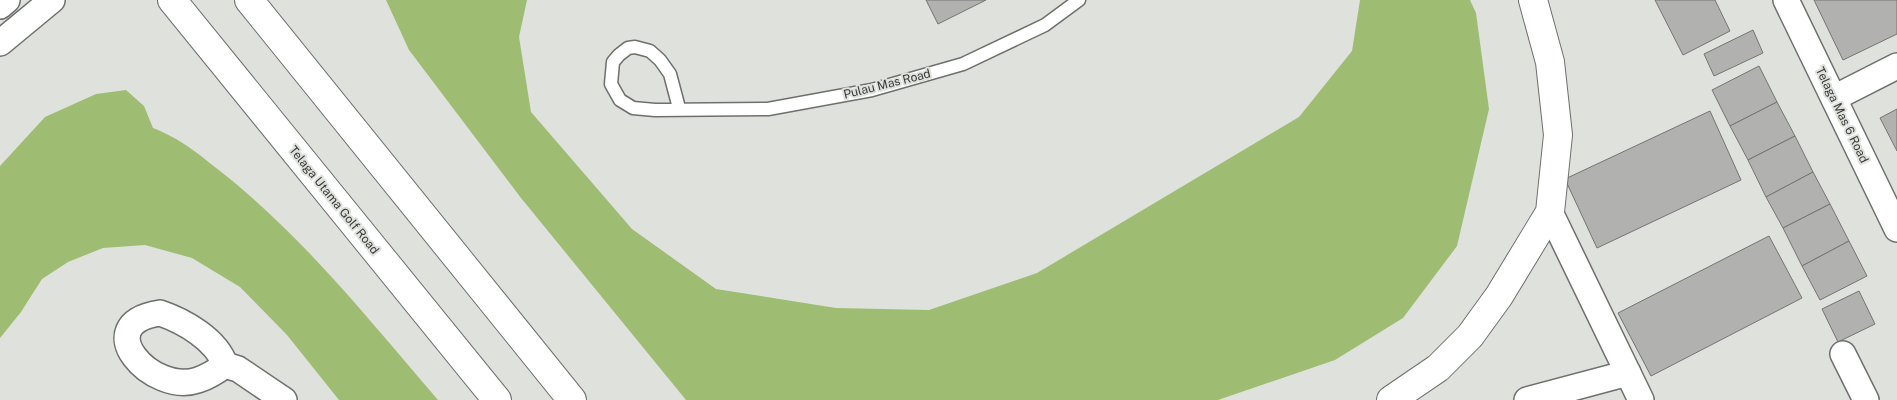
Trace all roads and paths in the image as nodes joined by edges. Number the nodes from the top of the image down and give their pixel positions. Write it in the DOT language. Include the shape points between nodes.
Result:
graph roads {
  1 [pos="7,0"];
  2 [pos="52,0"];
  3 [pos="172,0"];
  4 [pos="249,0"];
  5 [pos="1079,0"];
  6 [pos="1533,0"];
  7 [pos="1786,0"];
  8 [pos="0,6"];
  9 [pos="0,43"];
  10 [pos="1897,66"];
  11 [pos="1834,98"];
  12 [pos="679,108"];
  13 [pos="1550,212"];
  14 [pos="1897,229"];
  15 [pos="1843,354"];
  16 [pos="225,365"];
  17 [pos="1628,374"];
  18 [pos="284,400"];
  19 [pos="497,400"];
  20 [pos="572,400"];
  21 [pos="1391,400"];
  22 [pos="1527,400"];
  23 [pos="1641,400"];
  24 [pos="1866,400"];
  1 -- 8 [label="street"];
  2 -- 9 [label="street"];
  3 -- 19 [label="main road, Telaga Utama Golf Road"];
  4 -- 20 [label="main road"];
  5 -- 12 [label="lane, Pulau Mas Road" via="1045,25 963,64 872,90 768,109"];
  6 -- 13 [label="main road" via="1550,62 1558,135"];
  7 -- 11 [label="street, Telaga Mas 6 Road"];
  10 -- 11 [label="street"];
  11 -- 14 [label="street, Telaga Mas 6 Road"];
  12 -- 12 [label="lane, Pulau Mas Road" via="670,74 660,60 650,51 635,47 619,54 613,62 611,84 620,100 634,108"];
  13 -- 17 [label="street"];
  13 -- 21 [label="main road" via="1499,296 1470,336 1438,368"];
  15 -- 24 [label="street"];
  16 -- 18 [label="street"];
  17 -- 22 [label="street"];
  17 -- 23 [label="street"];
}
